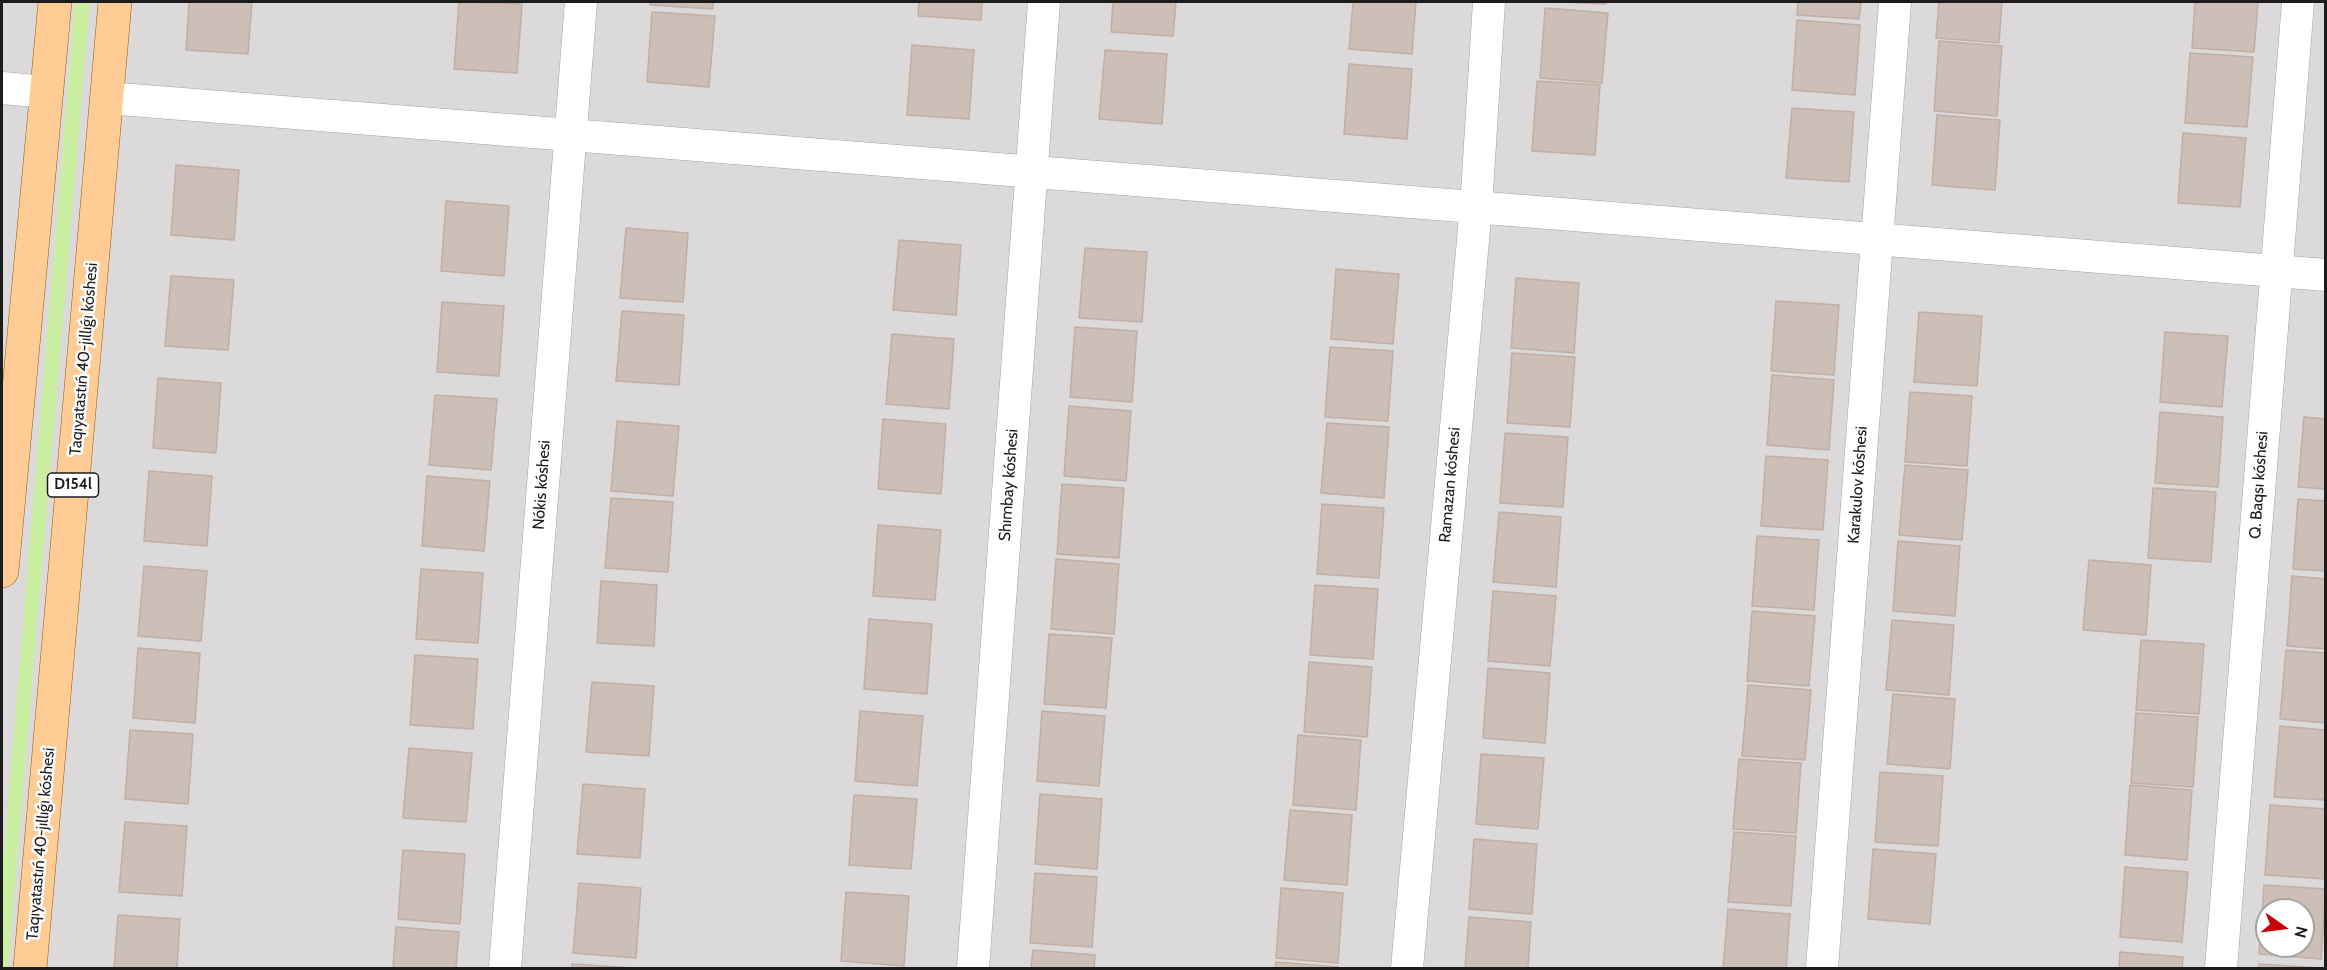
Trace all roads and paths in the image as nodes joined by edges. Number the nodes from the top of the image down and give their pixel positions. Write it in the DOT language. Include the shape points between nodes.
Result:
graph roads {
  1 [pos="55,2"];
  2 [pos="115,2"];
  3 [pos="581,2"];
  4 [pos="1044,2"];
  5 [pos="1489,2"];
  6 [pos="1895,2"];
  7 [pos="2298,2"];
  8 [pos="2,87"];
  9 [pos="47,92"];
  10 [pos="106,98"];
  11 [pos="569,135"];
  12 [pos="1032,172"];
  13 [pos="1476,207"];
  14 [pos="1877,239"];
  15 [pos="2276,271"];
  16 [pos="2325,275"];
  17 [pos="2,571"];
  18 [pos="30,969"];
  19 [pos="505,969"];
  20 [pos="973,969"];
  21 [pos="1407,969"];
  22 [pos="1822,969"];
  23 [pos="2221,969"];
  1 -- 9 [label="main road"];
  2 -- 10 [label="main road, Taqıyatastıń 40-jıllıǵı kóshesi / D154l"];
  3 -- 11 [label="street, Nókis kóshesi"];
  4 -- 12 [label="street, Shımbay kóshesi"];
  5 -- 13 [label="street, Ramazan kóshesi"];
  6 -- 14 [label="street, Karakulov kóshesi"];
  7 -- 15 [label="street, Q. Baqsı kóshesi"];
  8 -- 9 [label="street"];
  9 -- 17 [label="main road"];
  10 -- 11 [label="street"];
  10 -- 18 [label="main road, Taqıyatastıń 40-jıllıǵı kóshesi / D154l"];
  11 -- 12 [label="street"];
  11 -- 19 [label="street, Nókis kóshesi"];
  12 -- 13 [label="street"];
  12 -- 20 [label="street, Shımbay kóshesi"];
  13 -- 14 [label="street"];
  13 -- 21 [label="street, Ramazan kóshesi"];
  14 -- 15 [label="street"];
  14 -- 22 [label="street, Karakulov kóshesi"];
  15 -- 16 [label="street"];
  15 -- 23 [label="street, Q. Baqsı kóshesi"];
}
